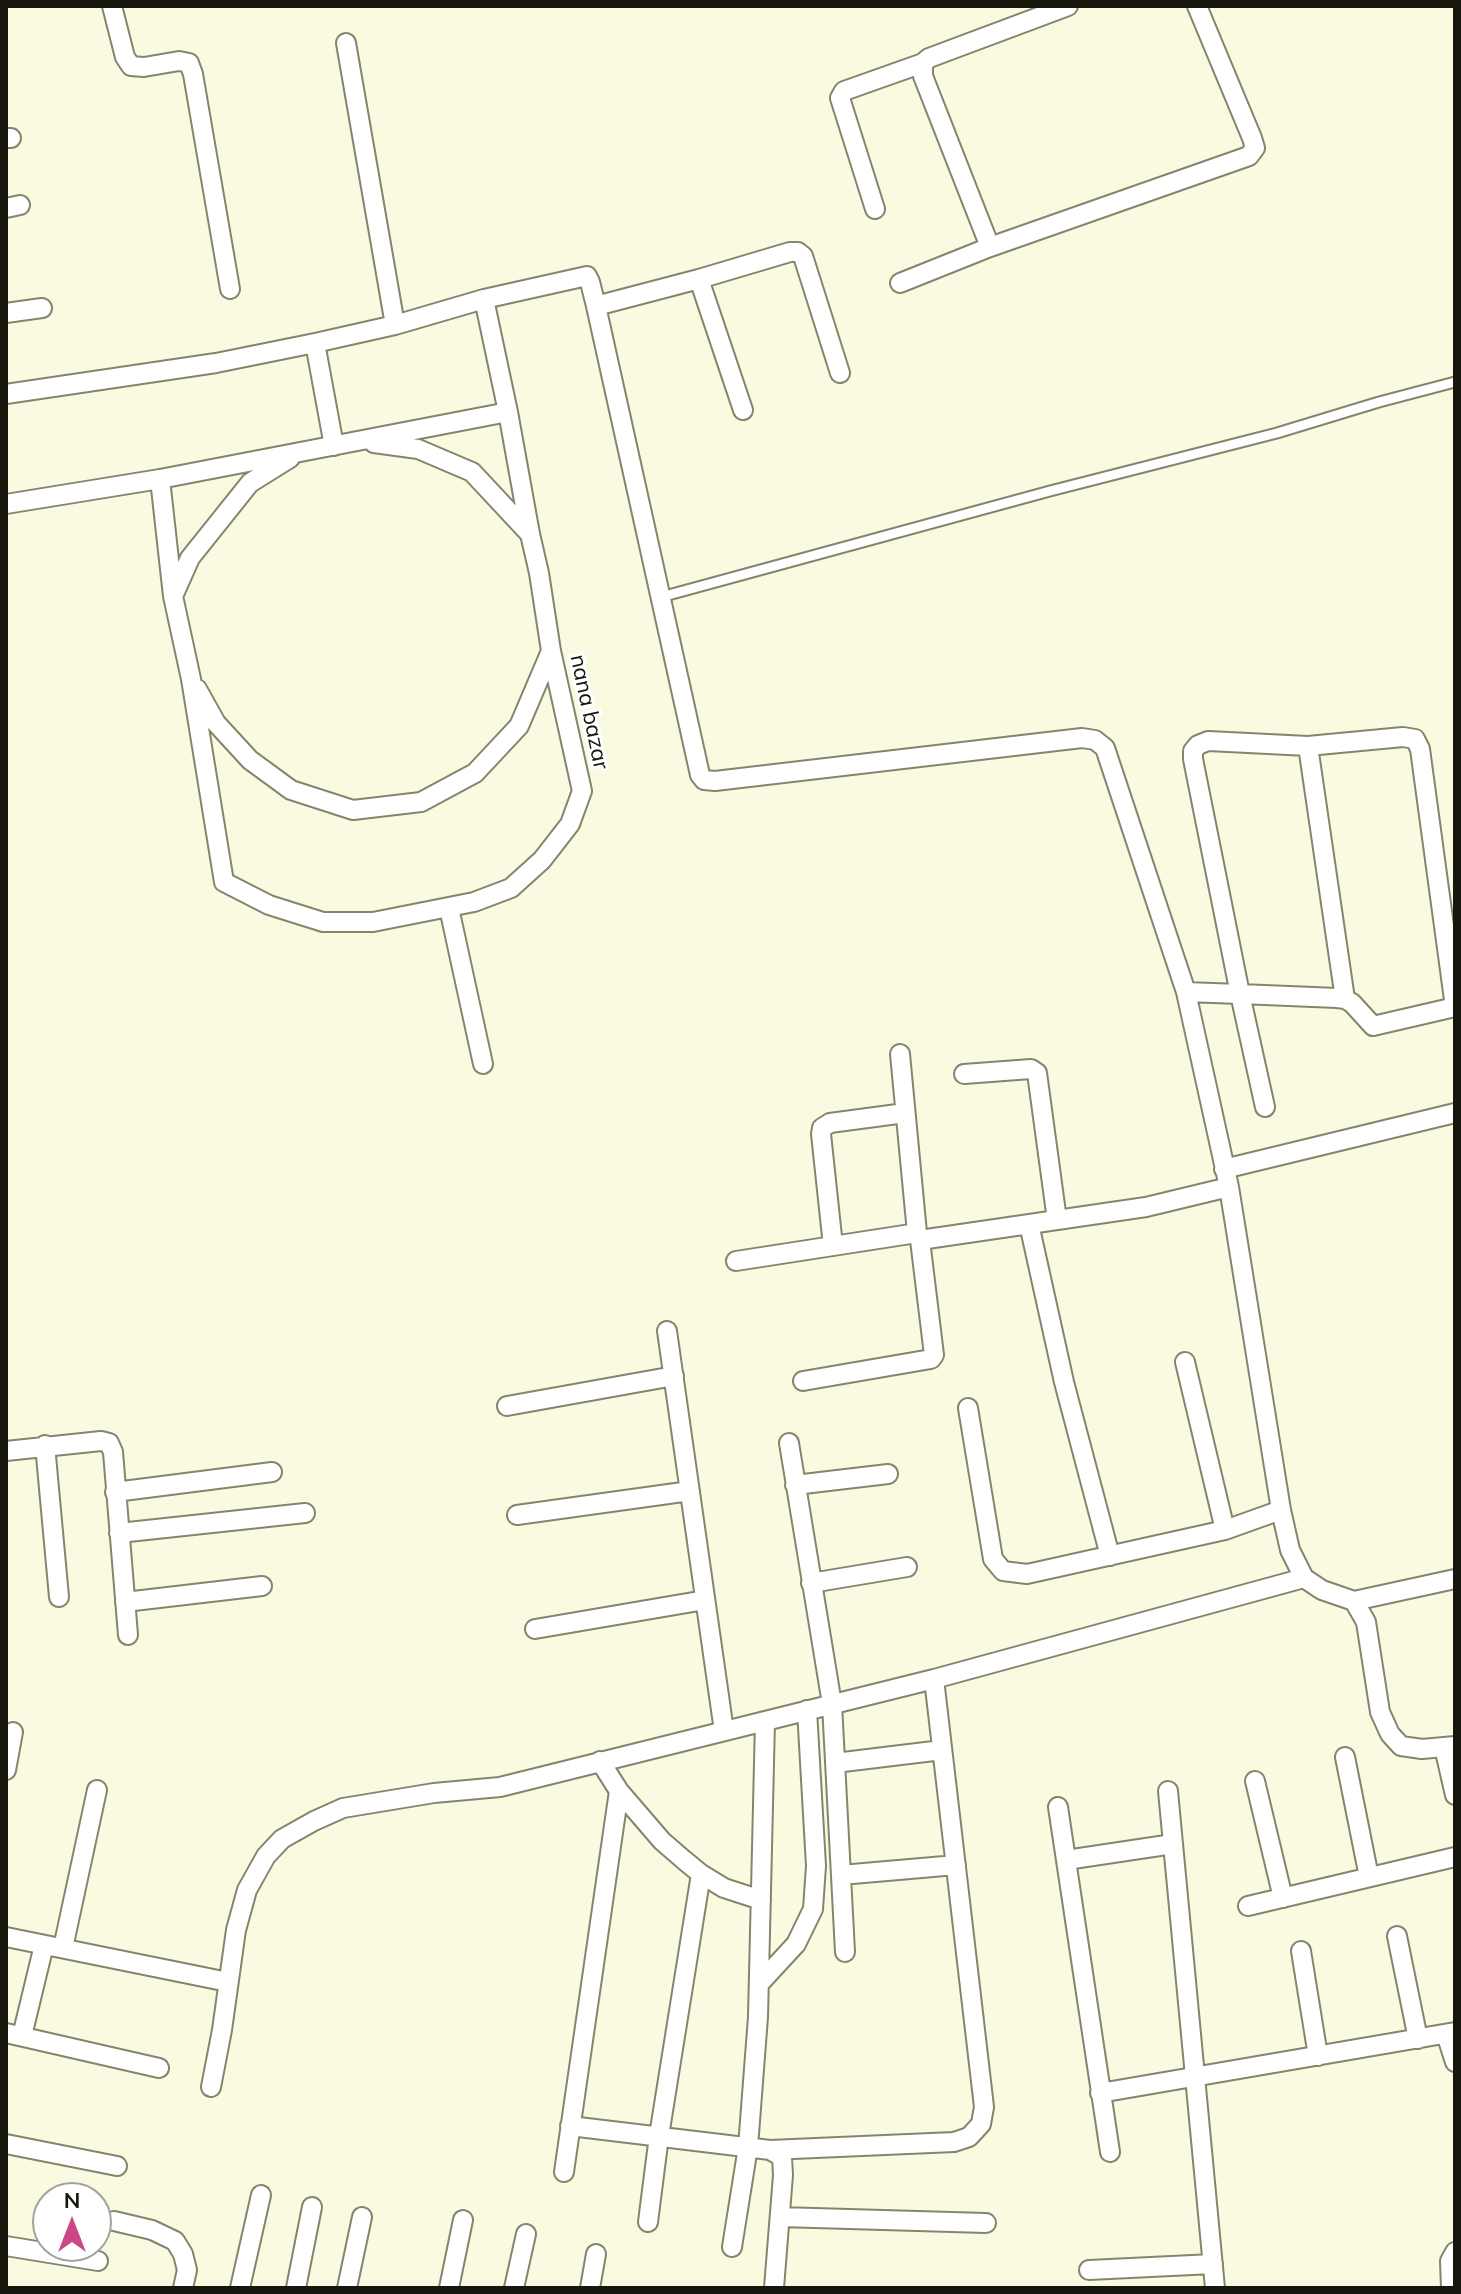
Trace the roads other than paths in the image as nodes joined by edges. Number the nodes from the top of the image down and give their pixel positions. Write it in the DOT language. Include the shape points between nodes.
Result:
graph roads {
  1 [pos="112,6"];
  2 [pos="1068,6"];
  3 [pos="1197,6"];
  4 [pos="346,43"];
  5 [pos="923,63"];
  6 [pos="875,209"];
  7 [pos="990,247"];
  8 [pos="699,279"];
  9 [pos="900,283"];
  10 [pos="230,289"];
  11 [pos="484,299"];
  12 [pos="596,306"];
  13 [pos="42,308"];
  14 [pos="6,313"];
  15 [pos="395,325"];
  16 [pos="315,343"];
  17 [pos="840,373"];
  18 [pos="1455,382"];
  19 [pos="6,394"];
  20 [pos="743,410"];
  21 [pos="508,412"];
  22 [pos="359,441"];
  23 [pos="334,446"];
  24 [pos="300,452"];
  25 [pos="160,479"];
  26 [pos="6,504"];
  27 [pos="530,534"];
  28 [pos="173,596"];
  29 [pos="661,597"];
  30 [pos="551,651"];
  31 [pos="191,679"];
  32 [pos="1308,746"];
  33 [pos="449,908"];
  34 [pos="1186,992"];
  35 [pos="1240,994"];
  36 [pos="1345,999"];
  37 [pos="900,1054"];
  38 [pos="483,1064"];
  39 [pos="964,1074"];
  40 [pos="1265,1107"];
  41 [pos="905,1113"];
  42 [pos="1455,1113"];
  43 [pos="1227,1178"];
  44 [pos="1057,1220"];
  45 [pos="1029,1224"];
  46 [pos="918,1236"];
  47 [pos="833,1246"];
  48 [pos="736,1261"];
  49 [pos="667,1331"];
  50 [pos="1185,1362"];
  51 [pos="674,1376"];
  52 [pos="803,1381"];
  53 [pos="507,1406"];
  54 [pos="968,1408"];
  55 [pos="789,1443"];
  56 [pos="45,1445"];
  57 [pos="6,1451"];
  58 [pos="272,1472"];
  59 [pos="888,1474"];
  60 [pos="795,1485"];
  61 [pos="690,1491"];
  62 [pos="115,1492"];
  63 [pos="1281,1510"];
  64 [pos="305,1513"];
  65 [pos="517,1515"];
  66 [pos="1225,1530"];
  67 [pos="119,1533"];
  68 [pos="1110,1556"];
  69 [pos="907,1567"];
  70 [pos="1304,1578"];
  71 [pos="1455,1579"];
  72 [pos="811,1583"];
  73 [pos="262,1586"];
  74 [pos="59,1597"];
  75 [pos="705,1600"];
  76 [pos="1354,1601"];
  77 [pos="125,1602"];
  78 [pos="535,1629"];
  79 [pos="128,1635"];
  80 [pos="934,1679"];
  81 [pos="832,1704"];
  82 [pos="807,1710"];
  83 [pos="765,1721"];
  84 [pos="724,1731"];
  85 [pos="13,1732"];
  86 [pos="1449,1747"];
  87 [pos="942,1750"];
  88 [pos="1345,1757"];
  89 [pos="600,1761"];
  90 [pos="835,1763"];
  91 [pos="6,1770"];
  92 [pos="1255,1781"];
  93 [pos="97,1790"];
  94 [pos="619,1791"];
  95 [pos="1168,1791"];
  96 [pos="1455,1795"];
  97 [pos="1058,1807"];
  98 [pos="1173,1844"];
  99 [pos="1455,1857"];
  100 [pos="1066,1860"];
  101 [pos="956,1865"];
  102 [pos="701,1874"];
  103 [pos="841,1875"];
  104 [pos="1369,1877"];
  105 [pos="1283,1898"];
  106 [pos="761,1900"];
  107 [pos="1248,1906"];
  108 [pos="1397,1936"];
  109 [pos="6,1937"];
  110 [pos="44,1945"];
  111 [pos="63,1948"];
  112 [pos="1301,1951"];
  113 [pos="845,1952"];
  114 [pos="228,1982"];
  115 [pos="759,1984"];
  116 [pos="1450,2033"];
  117 [pos="14,2034"];
  118 [pos="1418,2039"];
  119 [pos="1318,2056"];
  120 [pos="1455,2062"];
  121 [pos="159,2068"];
  122 [pos="1196,2077"];
  123 [pos="211,2087"];
  124 [pos="1100,2093"];
  125 [pos="570,2126"];
  126 [pos="659,2136"];
  127 [pos="6,2144"];
  128 [pos="748,2147"];
  129 [pos="770,2150"];
  130 [pos="1110,2152"];
  131 [pos="117,2166"];
  132 [pos="564,2172"];
  133 [pos="261,2195"];
  134 [pos="312,2207"];
  135 [pos="362,2217"];
  136 [pos="780,2217"];
  137 [pos="463,2220"];
  138 [pos="114,2221"];
  139 [pos="648,2222"];
  140 [pos="986,2223"];
  141 [pos="526,2234"];
  142 [pos="6,2246"];
  143 [pos="732,2247"];
  144 [pos="32,2250"];
  145 [pos="1455,2252"];
  146 [pos="596,2254"];
  147 [pos="1213,2264"];
  148 [pos="1089,2270"];
  149 [pos="183,2288"];
  150 [pos="240,2288"];
  151 [pos="296,2288"];
  152 [pos="347,2288"];
  153 [pos="449,2288"];
  154 [pos="514,2288"];
  155 [pos="590,2288"];
  156 [pos="774,2288"];
  157 [pos="1215,2288"];
  158 [pos="1451,2288"];
  1 -- 10 [label="street" via="131,66 189,63"];
  2 -- 5 [label="street"];
  3 -- 7 [label="street" via="1252,138 1255,148 1249,156"];
  4 -- 15 [label="street"];
  5 -- 6 [label="street" via="844,91 840,98"];
  5 -- 7 [label="street" via="923,76"];
  7 -- 9 [label="street"];
  8 -- 12 [label="street"];
  8 -- 17 [label="street" via="798,252"];
  8 -- 20 [label="street"];
  11 -- 12 [label="street" via="587,276"];
  11 -- 15 [label="street"];
  11 -- 21 [label="street, nana bazar"];
  12 -- 29 [label="street"];
  13 -- 14 [label="street"];
  15 -- 16 [label="street"];
  16 -- 19 [label="street"];
  16 -- 23 [label="street"];
  18 -- 29 [label="lane"];
  21 -- 22 [label="street"];
  21 -- 27 [label="street, nana bazar"];
  22 -- 23 [label="street"];
  22 -- 27 [label="street" via="418,449 472,472"];
  23 -- 24 [label="street"];
  24 -- 25 [label="street"];
  24 -- 28 [label="street" via="250,483 190,558"];
  25 -- 26 [label="street"];
  25 -- 28 [label="street, nana bazar"];
  27 -- 30 [label="street, nana bazar"];
  28 -- 31 [label="street, nana bazar"];
  29 -- 34 [label="street" via="704,780 1095,740 1105,748"];
  30 -- 31 [label="street" via="519,726 475,773 421,802 353,810 291,790 250,760 216,723"];
  30 -- 33 [label="street, nana bazar" via="582,791 570,824 511,888"];
  31 -- 33 [label="street, nana bazar" via="224,882 269,905 323,922 373,922"];
  32 -- 35 [label="street" via="1208,741 1193,751"];
  32 -- 36 [label="street"];
  32 -- 36 [label="street" via="1403,737 1415,739 1420,749 1455,1007 1373,1026"];
  33 -- 38 [label="street"];
  34 -- 35 [label="street"];
  34 -- 43 [label="street"];
  35 -- 36 [label="street"];
  35 -- 40 [label="street"];
  37 -- 41 [label="street"];
  39 -- 44 [label="street" via="1031,1069 1037,1073"];
  41 -- 46 [label="street"];
  41 -- 47 [label="street" via="822,1128"];
  42 -- 43 [label="street"];
  43 -- 44 [label="street" via="1146,1207"];
  43 -- 63 [label="street"];
  44 -- 45 [label="street"];
  45 -- 46 [label="street"];
  45 -- 68 [label="street"];
  46 -- 47 [label="street"];
  46 -- 52 [label="street" via="931,1359"];
  47 -- 48 [label="street"];
  49 -- 51 [label="street"];
  50 -- 66 [label="street"];
  51 -- 53 [label="street"];
  51 -- 61 [label="street"];
  54 -- 68 [label="street" via="993,1559 1003,1571 1027,1574"];
  55 -- 60 [label="street"];
  56 -- 57 [label="street"];
  56 -- 62 [label="street" via="109,1443"];
  56 -- 74 [label="street"];
  58 -- 62 [label="street"];
  59 -- 60 [label="street"];
  60 -- 72 [label="street"];
  61 -- 65 [label="street"];
  61 -- 75 [label="street"];
  62 -- 67 [label="street"];
  63 -- 66 [label="street"];
  63 -- 70 [label="street" via="1290,1550"];
  64 -- 67 [label="street"];
  66 -- 68 [label="street"];
  67 -- 77 [label="street"];
  69 -- 72 [label="street"];
  70 -- 76 [label="street"];
  70 -- 80 [label="street"];
  71 -- 76 [label="street"];
  72 -- 81 [label="street"];
  73 -- 77 [label="street"];
  75 -- 78 [label="street"];
  75 -- 84 [label="street"];
  76 -- 86 [label="street" via="1366,1622 1380,1712 1390,1734 1401,1746"];
  77 -- 79 [label="street"];
  80 -- 81 [label="street"];
  80 -- 87 [label="street"];
  81 -- 82 [label="street"];
  81 -- 90 [label="street"];
  82 -- 83 [label="street"];
  82 -- 115 [label="street" via="816,1866 813,1909 796,1944"];
  83 -- 84 [label="street"];
  83 -- 106 [label="street"];
  84 -- 89 [label="street"];
  85 -- 91 [label="street"];
  86 -- 96 [label="street"];
  87 -- 90 [label="street"];
  87 -- 101 [label="street"];
  88 -- 104 [label="street"];
  89 -- 94 [label="street"];
  89 -- 114 [label="street" via="500,1787 343,1808 282,1839 247,1890"];
  90 -- 103 [label="street"];
  92 -- 105 [label="street"];
  93 -- 111 [label="street"];
  94 -- 102 [label="street" via="662,1841"];
  94 -- 125 [label="street"];
  95 -- 98 [label="street"];
  97 -- 100 [label="street"];
  98 -- 100 [label="street"];
  98 -- 122 [label="street"];
  99 -- 104 [label="street"];
  100 -- 124 [label="street"];
  101 -- 103 [label="street"];
  101 -- 129 [label="street" via="984,2107 981,2124 969,2137 954,2142"];
  102 -- 106 [label="street"];
  102 -- 126 [label="street"];
  103 -- 113 [label="street"];
  104 -- 105 [label="street"];
  105 -- 107 [label="street"];
  106 -- 115 [label="street"];
  108 -- 118 [label="street"];
  109 -- 110 [label="street"];
  110 -- 111 [label="street"];
  110 -- 117 [label="street"];
  111 -- 114 [label="street"];
  112 -- 119 [label="street"];
  114 -- 123 [label="street"];
  115 -- 128 [label="street"];
  116 -- 118 [label="street"];
  116 -- 120 [label="street"];
  117 -- 121 [label="street"];
  118 -- 119 [label="street"];
  119 -- 122 [label="street"];
  122 -- 124 [label="street"];
  122 -- 147 [label="street"];
  124 -- 130 [label="street"];
  125 -- 126 [label="street"];
  125 -- 132 [label="street"];
  126 -- 128 [label="street"];
  126 -- 139 [label="street"];
  127 -- 131 [label="street"];
  128 -- 129 [label="street"];
  128 -- 143 [label="street"];
  129 -- 136 [label="street" via="782,2157"];
  133 -- 150 [label="street"];
  134 -- 151 [label="street"];
  135 -- 152 [label="street"];
  136 -- 140 [label="street"];
  136 -- 156 [label="street"];
  137 -- 153 [label="street"];
  138 -- 149 [label="street" via="175,2241 187,2270"];
  141 -- 154 [label="street"];
  142 -- 144 [label="street"];
  145 -- 158 [label="street"];
  146 -- 155 [label="street"];
  147 -- 148 [label="street"];
  147 -- 157 [label="street"];
}
